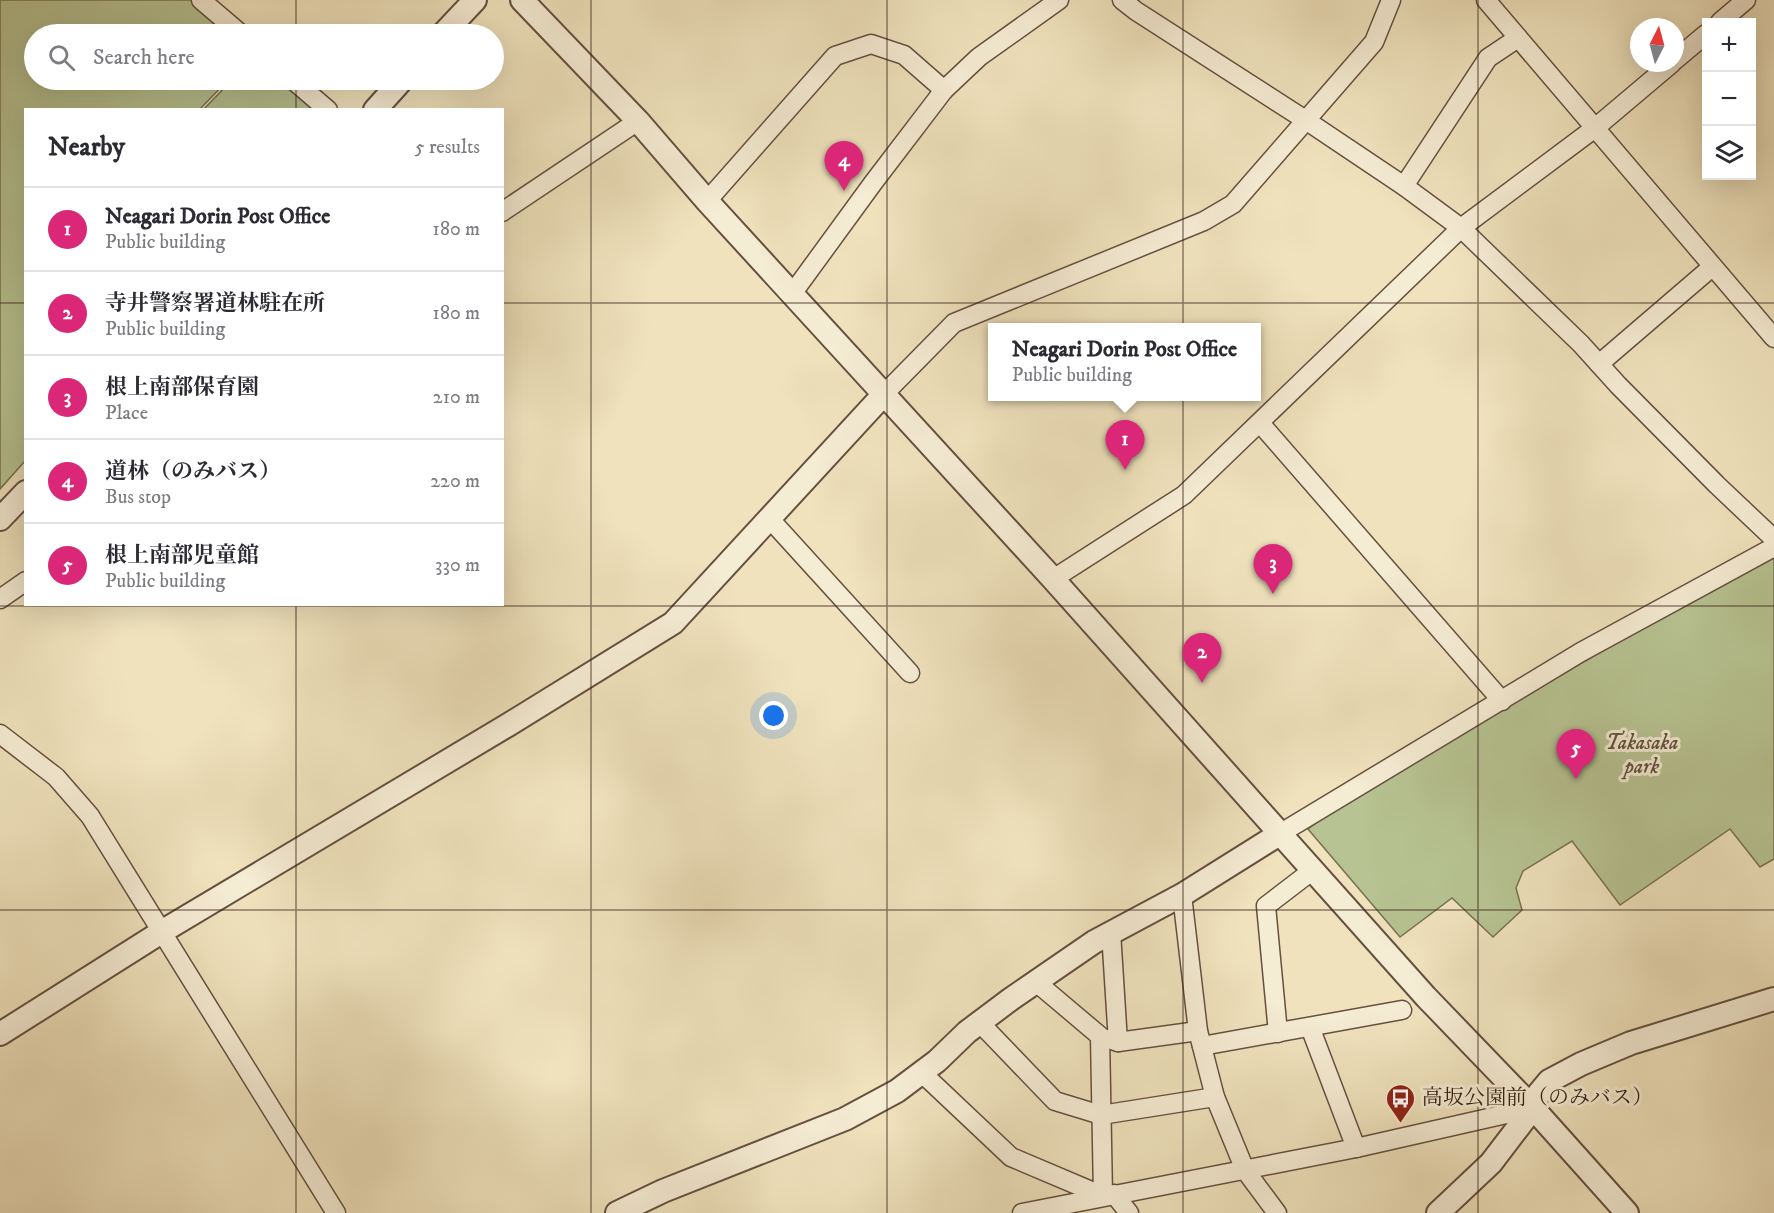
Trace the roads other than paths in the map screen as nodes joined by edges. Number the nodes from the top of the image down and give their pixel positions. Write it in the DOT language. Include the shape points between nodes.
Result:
graph roads {
  1 [pos="201,0"];
  2 [pos="475,0"];
  3 [pos="522,0"];
  4 [pos="1059,0"];
  5 [pos="1122,0"];
  6 [pos="1391,0"];
  7 [pos="1486,0"];
  8 [pos="1746,0"];
  9 [pos="1725,18"];
  10 [pos="229,24"];
  11 [pos="452,24"];
  12 [pos="1518,38"];
  13 [pos="1702,38"];
  14 [pos="1684,53"];
  15 [pos="1661,72"];
  16 [pos="305,90"];
  17 [pos="393,90"];
  18 [pos="944,90"];
  19 [pos="326,108"];
  20 [pos="377,108"];
  21 [pos="638,121"];
  22 [pos="1307,121"];
  23 [pos="1595,128"];
  24 [pos="1404,186"];
  25 [pos="707,201"];
  26 [pos="504,211"];
  27 [pos="1461,228"];
  28 [pos="1712,267"];
  29 [pos="792,294"];
  30 [pos="1774,338"];
  31 [pos="1599,364"];
  32 [pos="885,393"];
  33 [pos="1260,423"];
  34 [pos="24,494"];
  35 [pos="769,518"];
  36 [pos="0,519"];
  37 [pos="1774,539"];
  38 [pos="1774,547"];
  39 [pos="1053,579"];
  40 [pos="24,582"];
  41 [pos="0,599"];
  42 [pos="910,673"];
  43 [pos="1502,701"];
  44 [pos="0,734"];
  45 [pos="1281,833"];
  46 [pos="1313,870"];
  47 [pos="1182,895"];
  48 [pos="163,932"];
  49 [pos="1112,932"];
  50 [pos="1036,982"];
  51 [pos="1771,1006"];
  52 [pos="1402,1010"];
  53 [pos="980,1023"];
  54 [pos="1310,1027"];
  55 [pos="1278,1033"];
  56 [pos="0,1034"];
  57 [pos="1100,1036"];
  58 [pos="1200,1039"];
  59 [pos="1118,1042"];
  60 [pos="922,1073"];
  61 [pos="1215,1097"];
  62 [pos="1533,1108"];
  63 [pos="1101,1115"];
  64 [pos="1356,1148"];
  65 [pos="1245,1170"];
  66 [pos="1109,1195"];
  67 [pos="621,1212"];
  68 [pos="336,1213"];
  69 [pos="1022,1213"];
  70 [pos="1130,1213"];
  71 [pos="1277,1213"];
  72 [pos="1437,1213"];
  73 [pos="1627,1213"];
  1 -- 10 [label="street"];
  2 -- 11 [label="street"];
  3 -- 21 [label="street"];
  4 -- 18 [label="street" via="979,57"];
  5 -- 22 [label="street"];
  6 -- 22 [label="street" via="1374,42"];
  7 -- 12 [label="street"];
  8 -- 9 [label="street"];
  12 -- 23 [label="street"];
  12 -- 24 [label="street" via="1488,58"];
  13 -- 14 [label="street"];
  15 -- 23 [label="street"];
  16 -- 19 [label="street"];
  17 -- 20 [label="street"];
  18 -- 25 [label="street" via="904,55 871,44 835,56"];
  18 -- 29 [label="street"];
  21 -- 25 [label="street"];
  21 -- 26 [label="street"];
  22 -- 24 [label="street"];
  22 -- 32 [label="street" via="1233,204 1204,221 954,323"];
  23 -- 27 [label="street"];
  23 -- 28 [label="street"];
  24 -- 27 [label="street"];
  25 -- 29 [label="street"];
  27 -- 31 [label="street"];
  27 -- 33 [label="street"];
  28 -- 30 [label="street"];
  28 -- 31 [label="street"];
  29 -- 32 [label="street"];
  31 -- 37 [label="street"];
  32 -- 35 [label="street"];
  32 -- 39 [label="street"];
  33 -- 39 [label="street" via="1184,495"];
  33 -- 43 [label="street"];
  34 -- 36 [label="street"];
  35 -- 42 [label="street"];
  35 -- 48 [label="street" via="673,623"];
  38 -- 43 [label="street" via="1581,652"];
  39 -- 45 [label="street"];
  40 -- 41 [label="street"];
  43 -- 45 [label="street"];
  44 -- 48 [label="street" via="56,777 90,816"];
  45 -- 46 [label="street"];
  45 -- 47 [label="street"];
  46 -- 55 [label="street" via="1266,906"];
  46 -- 62 [label="street" via="1426,997"];
  47 -- 49 [label="street"];
  47 -- 58 [label="street"];
  48 -- 56 [label="street"];
  48 -- 68 [label="street"];
  49 -- 50 [label="street"];
  49 -- 59 [label="street"];
  50 -- 53 [label="street"];
  50 -- 57 [label="street"];
  51 -- 62 [label="street" via="1631,1043 1581,1064 1549,1081"];
  52 -- 54 [label="street"];
  53 -- 60 [label="street"];
  53 -- 63 [label="street" via="1055,1101"];
  54 -- 55 [label="street"];
  54 -- 64 [label="street"];
  55 -- 58 [label="street"];
  57 -- 59 [label="street"];
  57 -- 63 [label="street"];
  58 -- 59 [label="street"];
  58 -- 61 [label="street"];
  60 -- 66 [label="street" via="1011,1157"];
  60 -- 67 [label="street" via="845,1119 663,1191"];
  61 -- 63 [label="street"];
  61 -- 65 [label="street"];
  62 -- 64 [label="street"];
  62 -- 72 [label="street" via="1491,1163"];
  62 -- 73 [label="street"];
  63 -- 66 [label="street"];
  64 -- 65 [label="street"];
  65 -- 66 [label="street"];
  65 -- 71 [label="street"];
  66 -- 69 [label="street"];
  66 -- 70 [label="street"];
}
